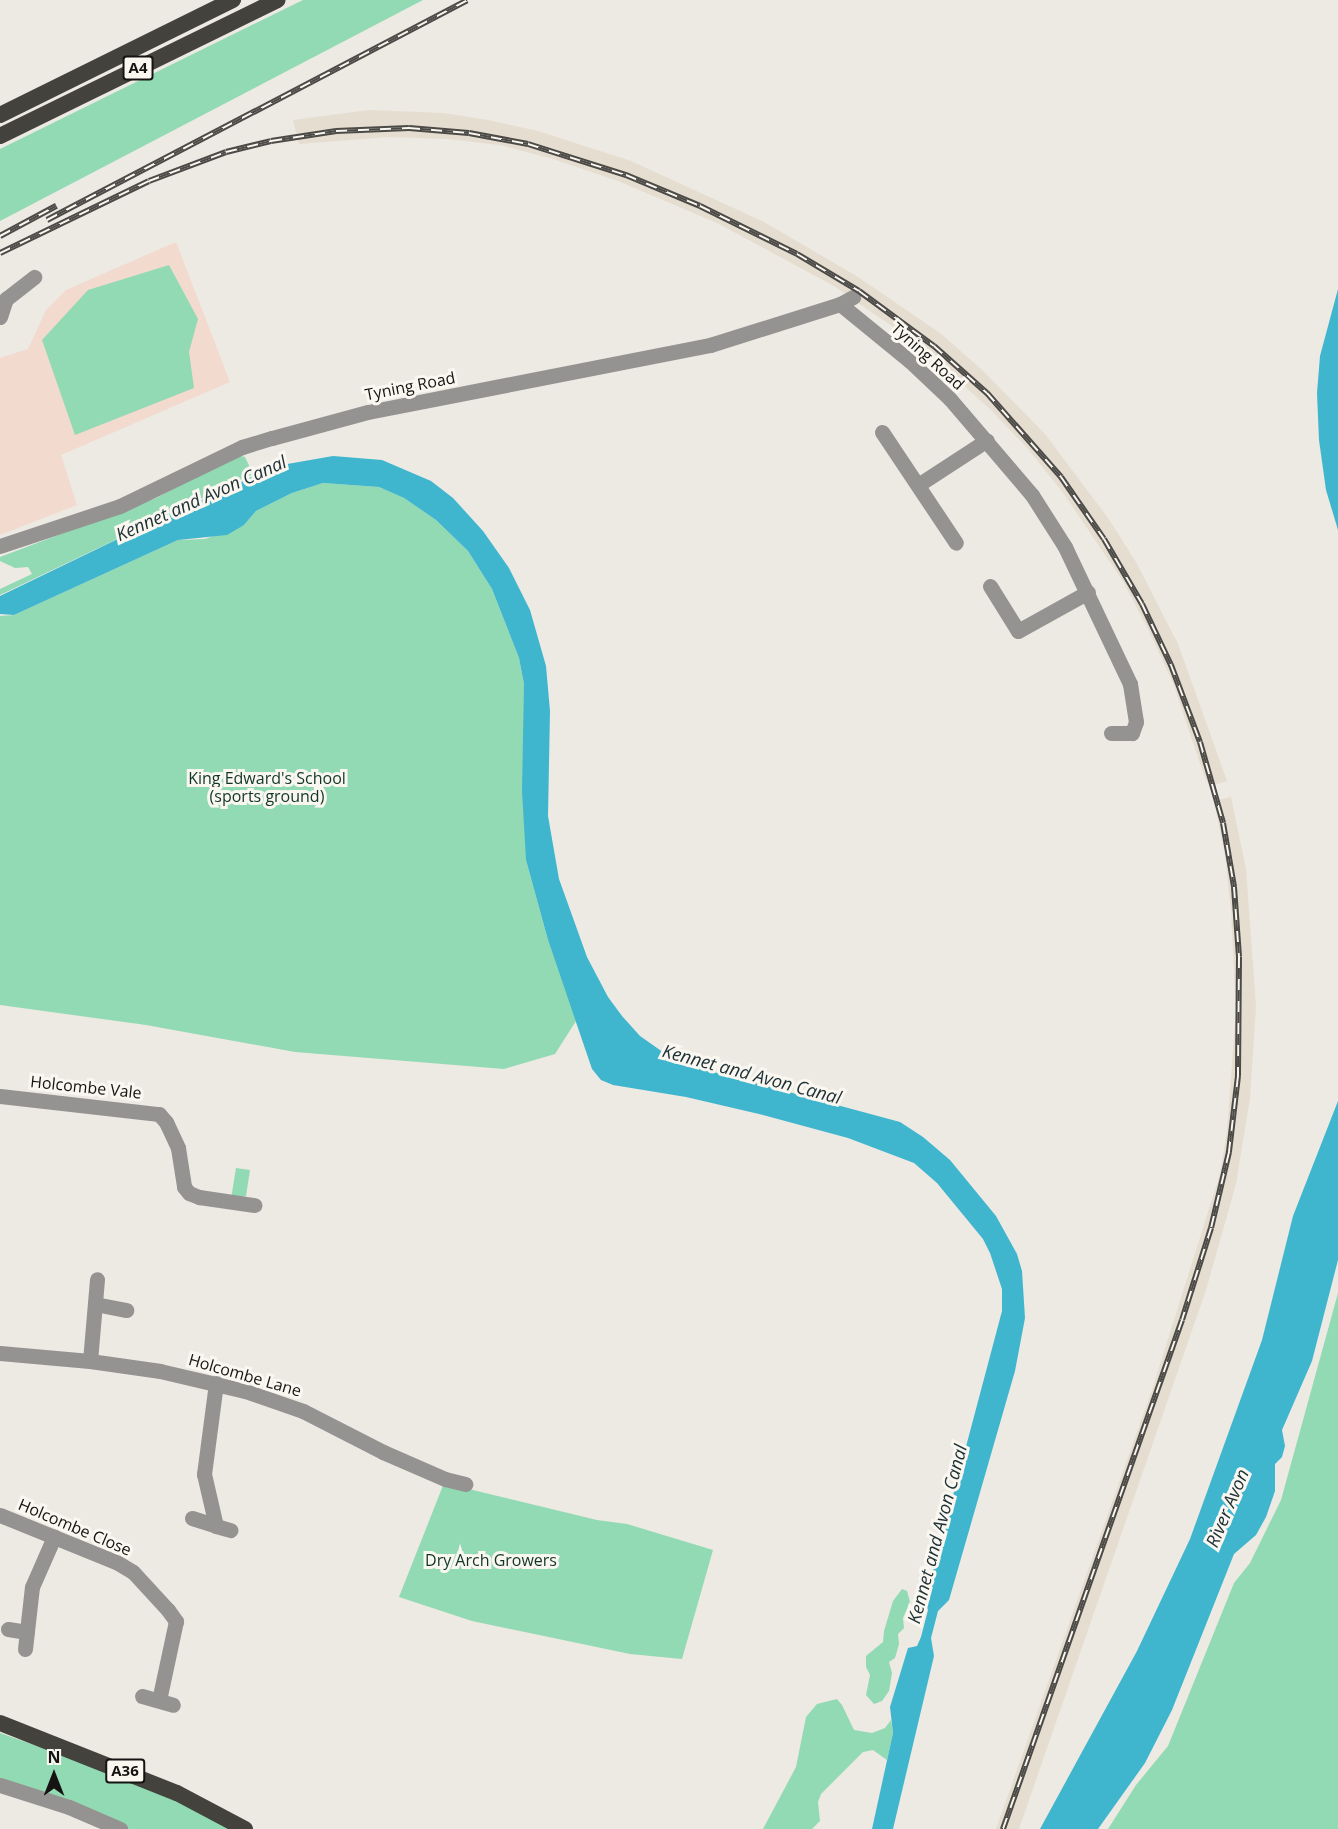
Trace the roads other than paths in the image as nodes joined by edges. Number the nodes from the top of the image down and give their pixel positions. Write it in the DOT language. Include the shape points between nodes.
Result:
graph roads {
  1 [pos="233,0"];
  2 [pos="277,0"];
  3 [pos="0,115"];
  4 [pos="0,136"];
  5 [pos="33,278"];
  6 [pos="0,317"];
  7 [pos="882,432"];
  8 [pos="987,440"];
  9 [pos="918,485"];
  10 [pos="956,543"];
  11 [pos="0,546"];
  12 [pos="990,586"];
  13 [pos="1088,592"];
  14 [pos="1111,733"];
  15 [pos="0,1096"];
  16 [pos="254,1205"];
  17 [pos="97,1279"];
  18 [pos="94,1304"];
  19 [pos="126,1310"];
  20 [pos="0,1353"];
  21 [pos="90,1361"];
  22 [pos="216,1383"];
  23 [pos="465,1484"];
  24 [pos="0,1515"];
  25 [pos="192,1518"];
  26 [pos="54,1537"];
  27 [pos="8,1629"];
  28 [pos="27,1632"];
  29 [pos="25,1649"];
  30 [pos="142,1696"];
  31 [pos="0,1723"];
  32 [pos="0,1785"];
  33 [pos="120,1829"];
  34 [pos="245,1829"];
  1 -- 3 [label="highway, A4"];
  2 -- 4 [label="highway, A4"];
  5 -- 6 [label="street" via="6,299"];
  7 -- 9 [label="street"];
  8 -- 9 [label="street"];
  8 -- 11 [label="street, Tyning Road" via="951,399 846,300 710,345 369,411 272,438 242,447 120,506"];
  8 -- 13 [label="street, Tyning Road" via="1032,495 1065,546"];
  9 -- 10 [label="street"];
  12 -- 13 [label="street" via="1018,631"];
  13 -- 14 [label="street, Tyning Road" via="1134,701 1136,722 1132,733"];
  15 -- 16 [label="street, Holcombe Vale" via="159,1114 178,1148 184,1187 189,1193"];
  17 -- 18 [label="street"];
  18 -- 19 [label="street"];
  18 -- 21 [label="street"];
  20 -- 21 [label="street, Holcombe Lane"];
  21 -- 22 [label="street, Holcombe Lane"];
  22 -- 23 [label="street, Holcombe Lane" via="303,1411 383,1452"];
  22 -- 25 [label="street" via="204,1474 223,1528"];
  24 -- 26 [label="street, Holcombe Close"];
  26 -- 28 [label="street" via="32,1587"];
  26 -- 30 [label="street, Holcombe Close" via="133,1572 176,1621 166,1702"];
  27 -- 28 [label="street"];
  28 -- 29 [label="street"];
  31 -- 34 [label="highway, A36" via="177,1793"];
  32 -- 33 [label="street" via="69,1807"];
}
